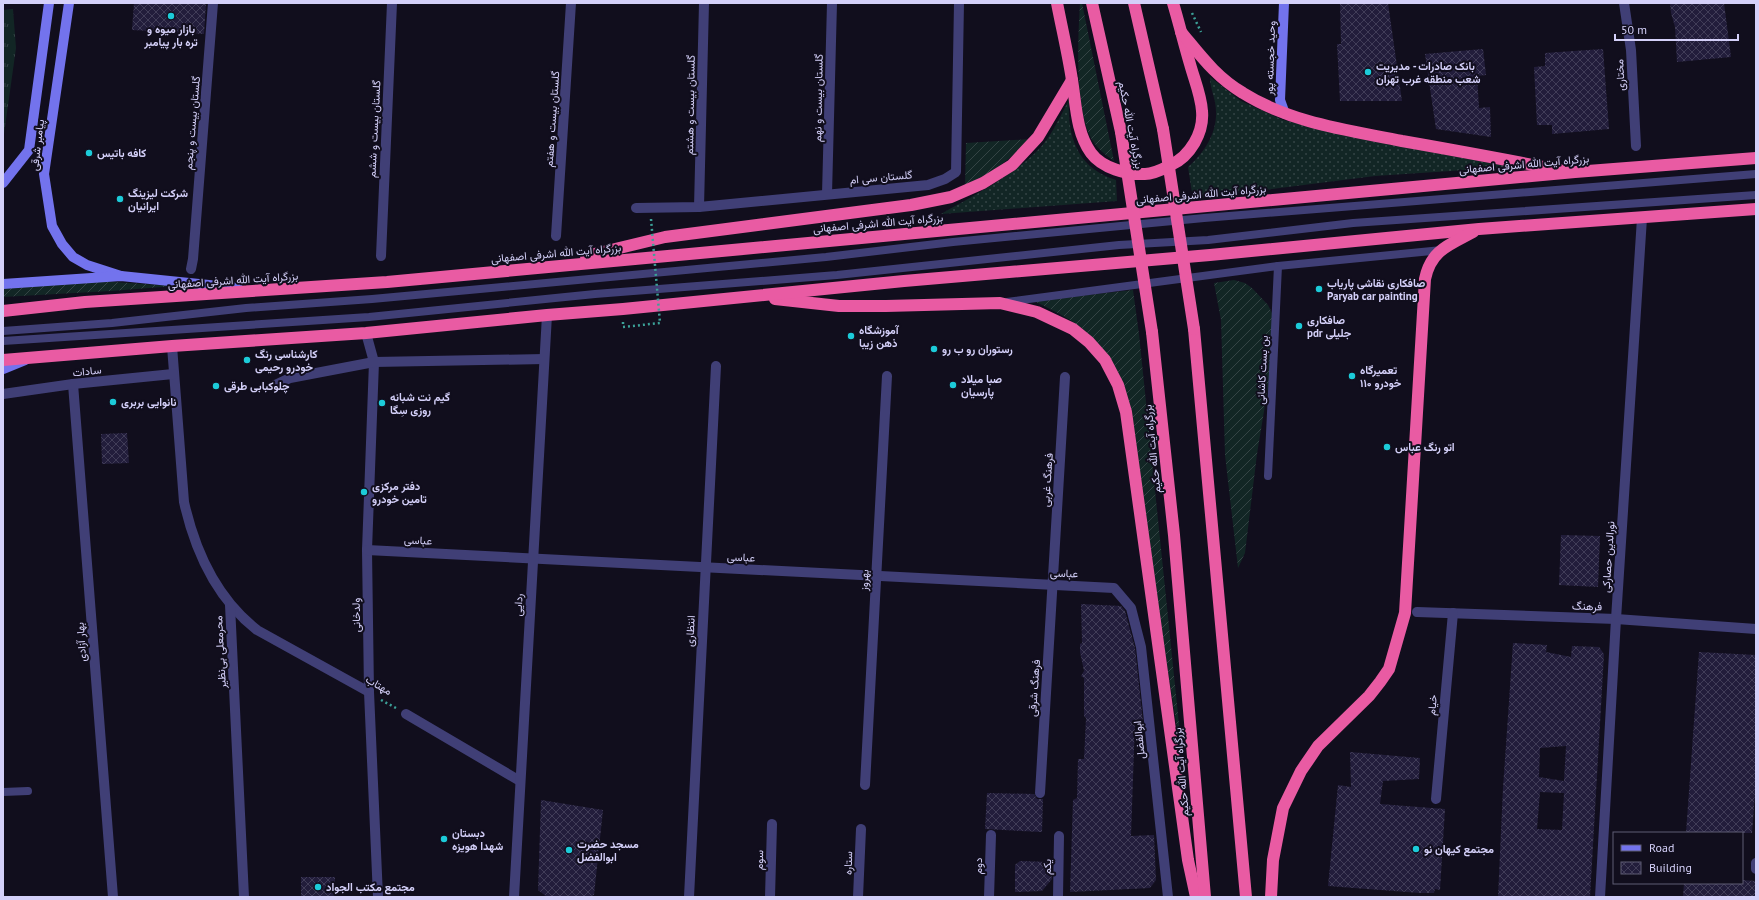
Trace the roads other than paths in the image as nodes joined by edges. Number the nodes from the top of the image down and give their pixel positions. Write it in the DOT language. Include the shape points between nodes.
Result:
graph roads {
  1 [pos="49,3"];
  2 [pos="69,3"];
  3 [pos="214,3"];
  4 [pos="392,3"];
  5 [pos="571,3"];
  6 [pos="704,3"];
  7 [pos="832,3"];
  8 [pos="959,3"];
  9 [pos="1057,3"];
  10 [pos="1092,3"];
  11 [pos="1134,3"];
  12 [pos="1173,3"];
  13 [pos="1284,3"];
  14 [pos="1624,3"];
  15 [pos="1181,32"];
  16 [pos="1072,80"];
  17 [pos="1285,114"];
  18 [pos="1636,146"];
  19 [pos="1756,158"];
  20 [pos="1575,172"];
  21 [pos="1756,174"];
  22 [pos="3,183"];
  23 [pos="828,194"];
  24 [pos="1756,195"];
  25 [pos="699,207"];
  26 [pos="636,208"];
  27 [pos="1756,209"];
  28 [pos="1642,218"];
  29 [pos="1479,229"];
  30 [pos="556,236"];
  31 [pos="1442,250"];
  32 [pos="381,256"];
  33 [pos="545,266"];
  34 [pos="1278,266"];
  35 [pos="191,269"];
  36 [pos="120,276"];
  37 [pos="3,284"];
  38 [pos="263,291"];
  39 [pos="748,297"];
  40 [pos="1000,303"];
  41 [pos="3,311"];
  42 [pos="547,315"];
  43 [pos="3,331"];
  44 [pos="366,333"];
  45 [pos="3,341"];
  46 [pos="172,346"];
  47 [pos="31,358"];
  48 [pos="544,359"];
  49 [pos="3,360"];
  50 [pos="374,362"];
  51 [pos="716,366"];
  52 [pos="3,369"];
  53 [pos="173,374"];
  54 [pos="887,376"];
  55 [pos="1066,377"];
  56 [pos="73,384"];
  57 [pos="273,386"];
  58 [pos="3,394"];
  59 [pos="1268,476"];
  60 [pos="367,550"];
  61 [pos="533,558"];
  62 [pos="706,567"];
  63 [pos="876,576"];
  64 [pos="1053,585"];
  65 [pos="1114,588"];
  66 [pos="230,605"];
  67 [pos="1417,612"];
  68 [pos="1453,613"];
  69 [pos="1616,619"];
  70 [pos="1756,629"];
  71 [pos="369,692"];
  72 [pos="406,714"];
  73 [pos="520,781"];
  74 [pos="865,785"];
  75 [pos="28,791"];
  76 [pos="3,792"];
  77 [pos="1040,793"];
  78 [pos="1436,799"];
  79 [pos="772,824"];
  80 [pos="861,829"];
  81 [pos="991,835"];
  82 [pos="1059,836"];
  83 [pos="1756,863"];
  84 [pos="1756,869"];
  85 [pos="113,897"];
  86 [pos="244,897"];
  87 [pos="378,897"];
  88 [pos="514,897"];
  89 [pos="689,897"];
  90 [pos="770,897"];
  91 [pos="858,897"];
  92 [pos="989,897"];
  93 [pos="1058,897"];
  94 [pos="1168,897"];
  95 [pos="1196,897"];
  96 [pos="1205,897"];
  97 [pos="1246,897"];
  98 [pos="1271,897"];
  99 [pos="1600,897"];
  1 -- 22 [label="street, پیامبر شرقی" via="29,150"];
  2 -- 36 [label="street, پیامبر شرقی" via="44,174 52,226 73,257 87,265"];
  3 -- 35 [label="street, گلستان بیست و پنجم"];
  4 -- 32 [label="street, گلستان بیست و ششم"];
  5 -- 30 [label="street, گلستان بیست و هفتم"];
  6 -- 25 [label="street, گلستان بیست و هشتم"];
  7 -- 23 [label="street, گلستان بیست و نهم"];
  8 -- 23 [label="street, گلستان سی ام" via="956,172 928,185"];
  9 -- 16 [label="highway"];
  10 -- 96 [label="highway, بزرگراه آیت الله حکیم, bridge" via="1121,132 1152,332 1174,535"];
  11 -- 97 [label="highway, bridge" via="1163,129 1194,328"];
  12 -- 15 [label="highway"];
  13 -- 17 [label="street, وحید خجسته پور" via="1280,100"];
  14 -- 18 [label="street, مختاری" via="1631,50"];
  15 -- 16 [label="highway" via="1198,90 1202,111 1200,129 1192,147 1180,161 1159,171 1134,174 1107,166 1092,154 1083,138 1078,120"];
  15 -- 17 [label="highway" via="1217,74 1248,96"];
  16 -- 33 [label="highway" via="1038,137 1012,165 983,183 951,198 666,237"];
  17 -- 20 [label="highway" via="1352,131"];
  19 -- 20 [label="highway, بزرگراه آیت الله اشرفی اصفهانی"];
  20 -- 33 [label="highway, بزرگراه آیت الله اشرفی اصفهانی"];
  21 -- 43 [label="lane" via="1204,218 826,257"];
  23 -- 25 [label="street, گلستان سی ام"];
  24 -- 45 [label="lane" via="1353,223 1208,240 1118,245 837,275 596,294 376,316"];
  25 -- 26 [label="street, گلستان سی ام"];
  27 -- 28 [label="highway"];
  28 -- 29 [label="highway"];
  28 -- 69 [label="street, نورالدین حصارکی"];
  29 -- 31 [label="highway"];
  29 -- 39 [label="highway"];
  31 -- 34 [label="lane"];
  31 -- 98 [label="highway" via="1428,265 1425,279 1405,613 1389,669 1369,696 1318,746 1301,772 1283,808 1273,860"];
  33 -- 38 [label="highway, بزرگراه آیت الله اشرفی اصفهانی"];
  34 -- 40 [label="lane"];
  34 -- 59 [label="lane, بن بست کاشانی"];
  36 -- 37 [label="street"];
  36 -- 38 [label="street"];
  38 -- 41 [label="highway, بزرگراه آیت الله اشرفی اصفهانی" via="85,302"];
  39 -- 40 [label="highway" via="846,306"];
  39 -- 42 [label="highway"];
  40 -- 95 [label="highway" via="1037,312 1073,329 1105,360 1118,385 1126,412 1188,860"];
  42 -- 44 [label="highway"];
  42 -- 48 [label="street, ردایی"];
  44 -- 46 [label="highway"];
  44 -- 50 [label="street, ولدخانی"];
  46 -- 47 [label="highway"];
  46 -- 53 [label="street, محرمعلی بی‌نظیر"];
  47 -- 49 [label="highway"];
  47 -- 52 [label="street"];
  48 -- 50 [label="street"];
  48 -- 61 [label="street, ردایی"];
  50 -- 57 [label="street" via="290,378"];
  50 -- 60 [label="street, ولدخانی"];
  51 -- 62 [label="street, انتظاری"];
  53 -- 56 [label="street, سادات"];
  53 -- 66 [label="street, محرمعلی بی‌نظیر" via="184,502 189,525 198,552"];
  54 -- 63 [label="street, بهروز"];
  55 -- 64 [label="street, فرهنگ غربی"];
  56 -- 58 [label="street, سادات"];
  56 -- 85 [label="street, بهار آزادی"];
  60 -- 61 [label="street, عباسی"];
  60 -- 71 [label="street, ولدخانی"];
  61 -- 62 [label="street, عباسی"];
  61 -- 73 [label="street, ردایی"];
  62 -- 63 [label="street, عباسی"];
  62 -- 89 [label="street, انتظاری"];
  63 -- 64 [label="street, عباسی"];
  63 -- 74 [label="street, بهروز"];
  64 -- 65 [label="street, عباسی"];
  64 -- 77 [label="street, فرهنگ شرقی"];
  65 -- 94 [label="street, ابوالفضل" via="1131,608 1141,647"];
  66 -- 71 [label="street, مهتاب" via="242,618 272,640"];
  66 -- 86 [label="street, محرمعلی بی‌نظیر"];
  67 -- 68 [label="street, فرهنگ"];
  68 -- 69 [label="street, فرهنگ"];
  68 -- 78 [label="street, خیام"];
  69 -- 70 [label="street, فرهنگ"];
  69 -- 99 [label="street, نورالدین حصارکی"];
  71 -- 87 [label="street, ولدخانی"];
  72 -- 73 [label="street"];
  73 -- 88 [label="street, ردایی"];
  75 -- 76 [label="lane"];
  79 -- 90 [label="street, سوم"];
  80 -- 91 [label="street, ستاره"];
  81 -- 92 [label="street, دوم"];
  82 -- 93 [label="street, یکم"];
  83 -- 84 [label="street"];
}
